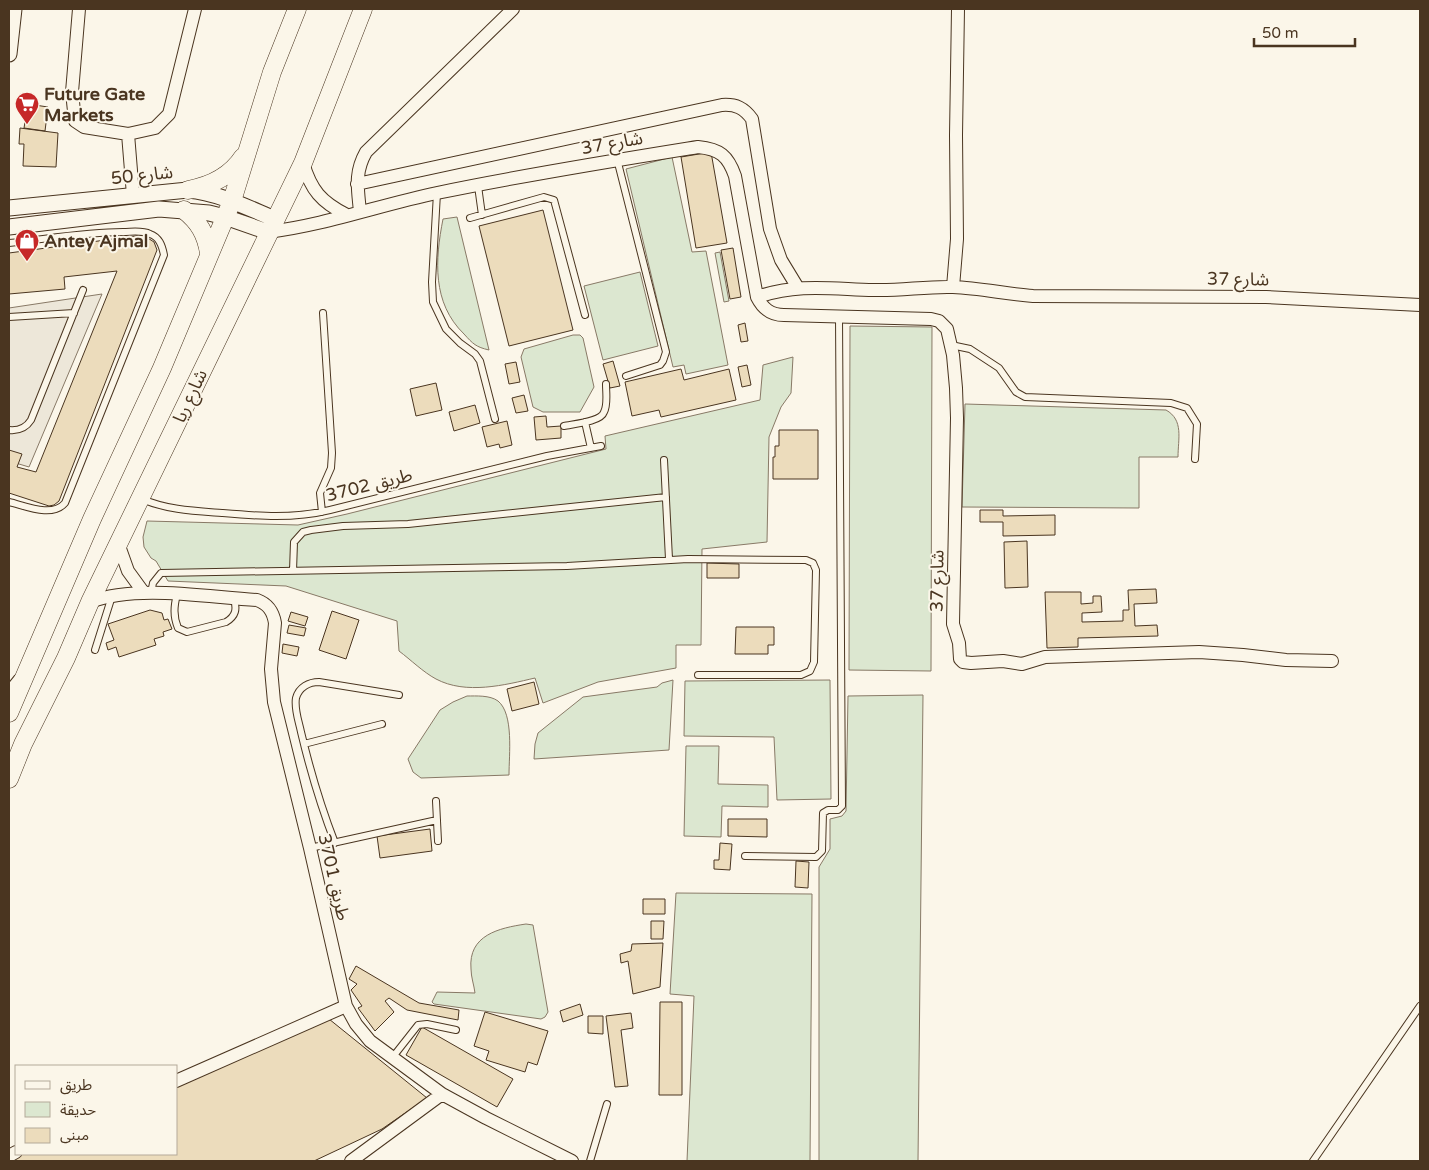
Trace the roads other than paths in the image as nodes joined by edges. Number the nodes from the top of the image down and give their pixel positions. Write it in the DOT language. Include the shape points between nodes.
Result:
graph roads {
  1 [pos="14,9"];
  2 [pos="79,9"];
  3 [pos="195,9"];
  4 [pos="297,9"];
  5 [pos="363,9"];
  6 [pos="513,9"];
  7 [pos="958,9"];
  8 [pos="9,54"];
  9 [pos="128,134"];
  10 [pos="251,141"];
  11 [pos="618,160"];
  12 [pos="303,163"];
  13 [pos="357,184"];
  14 [pos="478,186"];
  15 [pos="188,190"];
  16 [pos="436,193"];
  17 [pos="133,195"];
  18 [pos="9,208"];
  19 [pos="228,209"];
  20 [pos="184,210"];
  21 [pos="360,212"];
  22 [pos="347,215"];
  23 [pos="482,215"];
  24 [pos="470,218"];
  25 [pos="271,226"];
  26 [pos="9,227"];
  27 [pos="9,243"];
  28 [pos="209,253"];
  29 [pos="953,287"];
  30 [pos="798,288"];
  31 [pos="83,290"];
  32 [pos="757,297"];
  33 [pos="1420,305"];
  34 [pos="74,313"];
  35 [pos="322,313"];
  36 [pos="585,315"];
  37 [pos="839,316"];
  38 [pos="9,318"];
  39 [pos="951,346"];
  40 [pos="626,376"];
  41 [pos="606,384"];
  42 [pos="495,419"];
  43 [pos="585,422"];
  44 [pos="564,426"];
  45 [pos="9,430"];
  46 [pos="601,446"];
  47 [pos="591,448"];
  48 [pos="1196,459"];
  49 [pos="664,460"];
  50 [pos="666,497"];
  51 [pos="140,499"];
  52 [pos="9,502"];
  53 [pos="322,512"];
  54 [pos="118,543"];
  55 [pos="669,559"];
  56 [pos="293,571"];
  57 [pos="148,593"];
  58 [pos="177,594"];
  59 [pos="112,595"];
  60 [pos="234,599"];
  61 [pos="90,602"];
  62 [pos="96,650"];
  63 [pos="1332,661"];
  64 [pos="29,665"];
  65 [pos="698,675"];
  66 [pos="9,688"];
  67 [pos="399,695"];
  68 [pos="9,712"];
  69 [pos="382,724"];
  70 [pos="304,744"];
  71 [pos="9,779"];
  72 [pos="436,801"];
  73 [pos="437,820"];
  74 [pos="438,841"];
  75 [pos="335,843"];
  76 [pos="310,848"];
  77 [pos="745,856"];
  78 [pos="346,1006"];
  79 [pos="1420,1006"];
  80 [pos="456,1030"];
  81 [pos="392,1058"];
  82 [pos="178,1080"];
  83 [pos="442,1094"];
  84 [pos="607,1104"];
  85 [pos="351,1161"];
  86 [pos="572,1161"];
  87 [pos="590,1161"];
  88 [pos="1313,1161"];
  1 -- 8 [label="street"];
  2 -- 9 [label="street" via="72,92 75,121 84,127"];
  3 -- 9 [label="street" via="168,114 155,128"];
  4 -- 10 [label="main road, شارع ريا" via="272,72"];
  5 -- 12 [label="main road, شارع ريا"];
  6 -- 13 [label="street" via="373,143 359,163"];
  7 -- 29 [label="street" via="957,239"];
  9 -- 17 [label="street"];
  10 -- 15 [label="main road" via="240,162 222,178"];
  10 -- 19 [label="main road, شارع ريا"];
  11 -- 14 [label="street, شارع 37"];
  11 -- 32 [label="street, شارع 37" via="698,147 711,148 722,154 731,164 735,176"];
  11 -- 40 [label="lane" via="666,352 660,365"];
  12 -- 22 [label="street" via="308,180 318,195"];
  12 -- 25 [label="main road, شارع ريا"];
  13 -- 21 [label="street"];
  13 -- 30 [label="street" via="713,107 740,107 747,112 755,127 770,229 781,260"];
  14 -- 16 [label="street, شارع 37"];
  14 -- 23 [label="lane"];
  15 -- 17 [label="street, شارع 50"];
  15 -- 19 [label="street, شارع 50" via="210,193"];
  16 -- 21 [label="street, شارع 37"];
  16 -- 42 [label="lane" via="433,302 446,329 480,361"];
  17 -- 18 [label="street, شارع 50"];
  19 -- 20 [label="street, شارع 50"];
  19 -- 25 [label="street, شارع 50"];
  19 -- 28 [label="main road, شارع ريا"];
  20 -- 26 [label="street, شارع 50" via="159,209"];
  20 -- 28 [label="main road" via="204,233"];
  21 -- 22 [label="street, شارع 37"];
  22 -- 25 [label="street, شارع 37" via="308,226"];
  23 -- 24 [label="lane"];
  23 -- 36 [label="lane" via="544,197 554,200"];
  25 -- 51 [label="main road, شارع ريا"];
  27 -- 52 [label="lane" via="95,233 143,232 158,239 164,255 65,503 49,511"];
  28 -- 64 [label="main road, شارع ريا" via="162,368"];
  29 -- 30 [label="street, شارع 37" via="887,290"];
  29 -- 33 [label="street, شارع 37" via="1033,296 1266,297"];
  30 -- 32 [label="street, شارع 37"];
  31 -- 34 [label="lane"];
  32 -- 37 [label="street, شارع 37" via="764,309 777,315"];
  34 -- 38 [label="lane"];
  34 -- 45 [label="lane" via="31,420 20,429"];
  35 -- 53 [label="lane" via="332,454 320,493"];
  37 -- 39 [label="street, شارع 37" via="935,319 945,326"];
  37 -- 77 [label="lane" via="842,806 838,810 823,812 822,851 816,857"];
  39 -- 48 [label="lane" via="970,349 1000,368 1016,392 1025,397 1157,402 1186,408 1197,424"];
  39 -- 63 [label="street, شارع 37" via="957,418 953,624 963,662 1003,660 1022,664 1046,657 1199,652"];
  41 -- 43 [label="lane" via="603,415"];
  43 -- 44 [label="lane"];
  43 -- 47 [label="lane"];
  46 -- 47 [label="lane, طريق 3702"];
  47 -- 53 [label="lane, طريق 3702"];
  49 -- 50 [label="lane"];
  50 -- 55 [label="lane"];
  50 -- 56 [label="lane" via="408,524 311,530 303,532 294,542"];
  51 -- 53 [label="lane, طريق 3702" via="168,508 273,517"];
  51 -- 54 [label="main road, شارع ريا"];
  54 -- 57 [label="street" via="128,571"];
  54 -- 61 [label="main road, شارع ريا"];
  55 -- 56 [label="lane" via="567,566"];
  55 -- 65 [label="lane" via="806,560 813,563 816,570 814,662 810,671 801,675"];
  56 -- 57 [label="lane" via="160,574"];
  57 -- 58 [label="street, طريق 3701"];
  57 -- 59 [label="street, طريق 3701"];
  58 -- 60 [label="street, طريق 3701"];
  58 -- 60 [label="lane" via="175,621 178,628 187,632 231,620 236,610"];
  59 -- 61 [label="street, طريق 3701"];
  59 -- 62 [label="lane"];
  60 -- 76 [label="street, طريق 3701" via="262,602 274,616 271,669 274,702"];
  61 -- 71 [label="main road, شارع ريا"];
  64 -- 66 [label="lane"];
  64 -- 68 [label="main road, شارع ريا"];
  67 -- 70 [label="lane" via="319,682 309,684 300,690 296,699"];
  69 -- 70 [label="lane"];
  70 -- 75 [label="lane"];
  72 -- 73 [label="lane"];
  73 -- 74 [label="lane"];
  73 -- 75 [label="lane"];
  75 -- 76 [label="lane"];
  76 -- 78 [label="street, طريق 3701"];
  78 -- 81 [label="street, طريق 3701" via="364,1034"];
  78 -- 82 [label="street"];
  79 -- 88 [label="lane"];
  80 -- 81 [label="lane" via="421,1024"];
  81 -- 83 [label="street, طريق 3701"];
  83 -- 85 [label="street"];
  83 -- 86 [label="street, طريق 3701"];
  84 -- 87 [label="lane"];
}
